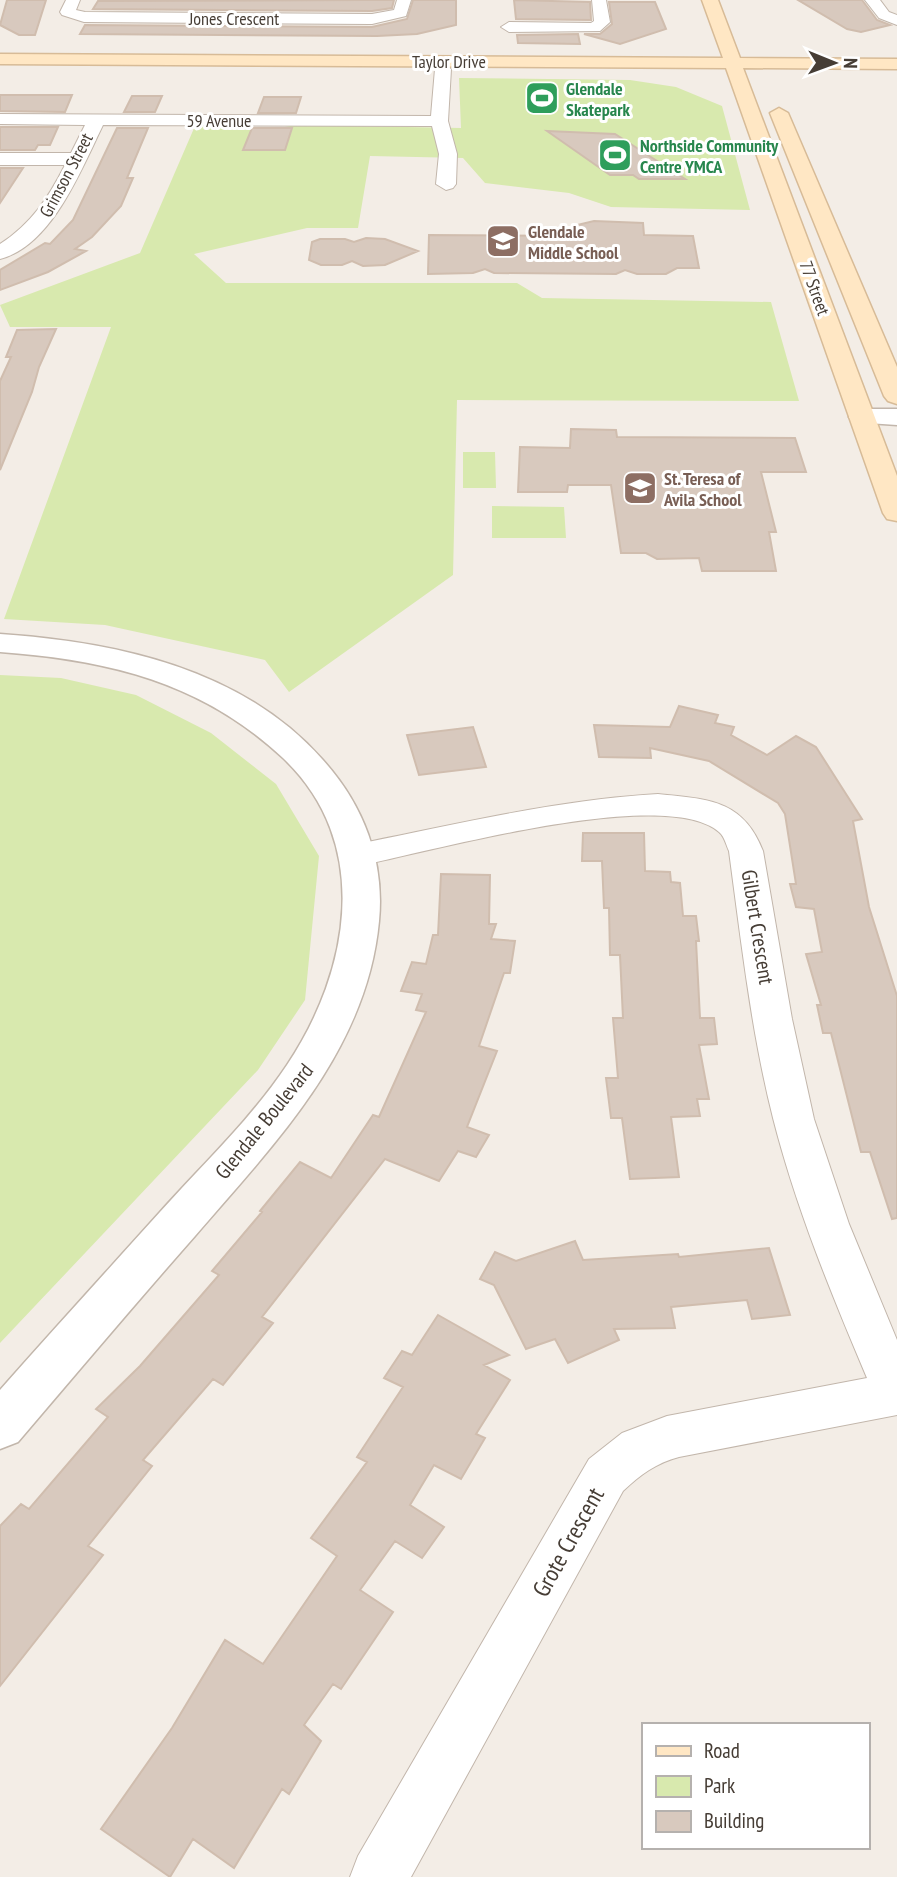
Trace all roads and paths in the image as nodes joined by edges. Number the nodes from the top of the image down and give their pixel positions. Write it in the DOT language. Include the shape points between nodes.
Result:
graph roads {
  1 [pos="73,0"];
  2 [pos="404,0"];
  3 [pos="599,0"];
  4 [pos="710,0"];
  5 [pos="872,0"];
  6 [pos="716,18"];
  7 [pos="897,20"];
  8 [pos="509,27"];
  9 [pos="0,59"];
  10 [pos="761,60"];
  11 [pos="643,62"];
  12 [pos="0,67"];
  13 [pos="736,67"];
  14 [pos="896,67"];
  15 [pos="443,69"];
  16 [pos="587,70"];
  17 [pos="858,72"];
  18 [pos="800,80"];
  19 [pos="781,97"];
  20 [pos="751,108"];
  21 [pos="0,118"];
  22 [pos="97,119"];
  23 [pos="439,121"];
  24 [pos="0,159"];
  25 [pos="76,159"];
  26 [pos="446,184"];
  27 [pos="0,253"];
  28 [pos="897,396"];
  29 [pos="897,417"];
  30 [pos="865,425"];
  31 [pos="897,433"];
  32 [pos="897,513"];
  33 [pos="0,643"];
  34 [pos="358,855"];
  35 [pos="897,1394"];
  36 [pos="0,1426"];
  37 [pos="379,1877"];
  1 -- 2 [label="street, Jones Crescent" via="67,12 84,17 359,19 395,16 403,10"];
  3 -- 8 [label="street" via="602,22 595,28"];
  4 -- 6 [label="main road, 77 Street"];
  5 -- 7 [label="street" via="884,15"];
  6 -- 11 [label="main road" via="712,40 698,55"];
  6 -- 13 [label="main road, 77 Street"];
  9 -- 11 [label="main road, Taylor Drive"];
  10 -- 13 [label="main road, Taylor Drive"];
  10 -- 14 [label="main road, Taylor Drive"];
  10 -- 17 [label="main road, Taylor Drive"];
  11 -- 13 [label="main road, Taylor Drive"];
  12 -- 15 [label="main road, Taylor Drive"];
  13 -- 16 [label="main road, Taylor Drive"];
  13 -- 20 [label="main road, 77 Street"];
  14 -- 17 [label="main road, Taylor Drive"];
  15 -- 16 [label="main road, Taylor Drive"];
  15 -- 23 [label="street"];
  16 -- 20 [label="main road" via="717,82 739,94"];
  17 -- 18 [label="main road"];
  19 -- 28 [label="main road, 77 Street" via="782,120"];
  20 -- 30 [label="main road, 77 Street"];
  21 -- 22 [label="street, 59 Avenue"];
  22 -- 23 [label="street, 59 Avenue"];
  22 -- 25 [label="street, Grimson Street"];
  23 -- 26 [label="street" via="448,154"];
  24 -- 25 [label="street"];
  25 -- 27 [label="street, Grimson Street" via="43,220"];
  29 -- 30 [label="street"];
  30 -- 31 [label="street"];
  30 -- 32 [label="main road, 77 Street"];
  33 -- 34 [label="street, Glendale Boulevard" via="68,648 143,665 231,701 285,738 312,767 333,795"];
  34 -- 35 [label="street, Gilbert Crescent" via="555,815 630,806 694,807 731,823 746,851 794,1119 846,1277"];
  34 -- 36 [label="street, Glendale Boulevard" via="363,887 355,964 331,1031 283,1103"];
  35 -- 37 [label="street, Grote Crescent" via="679,1435 648,1443 624,1457 606,1475"];
}
